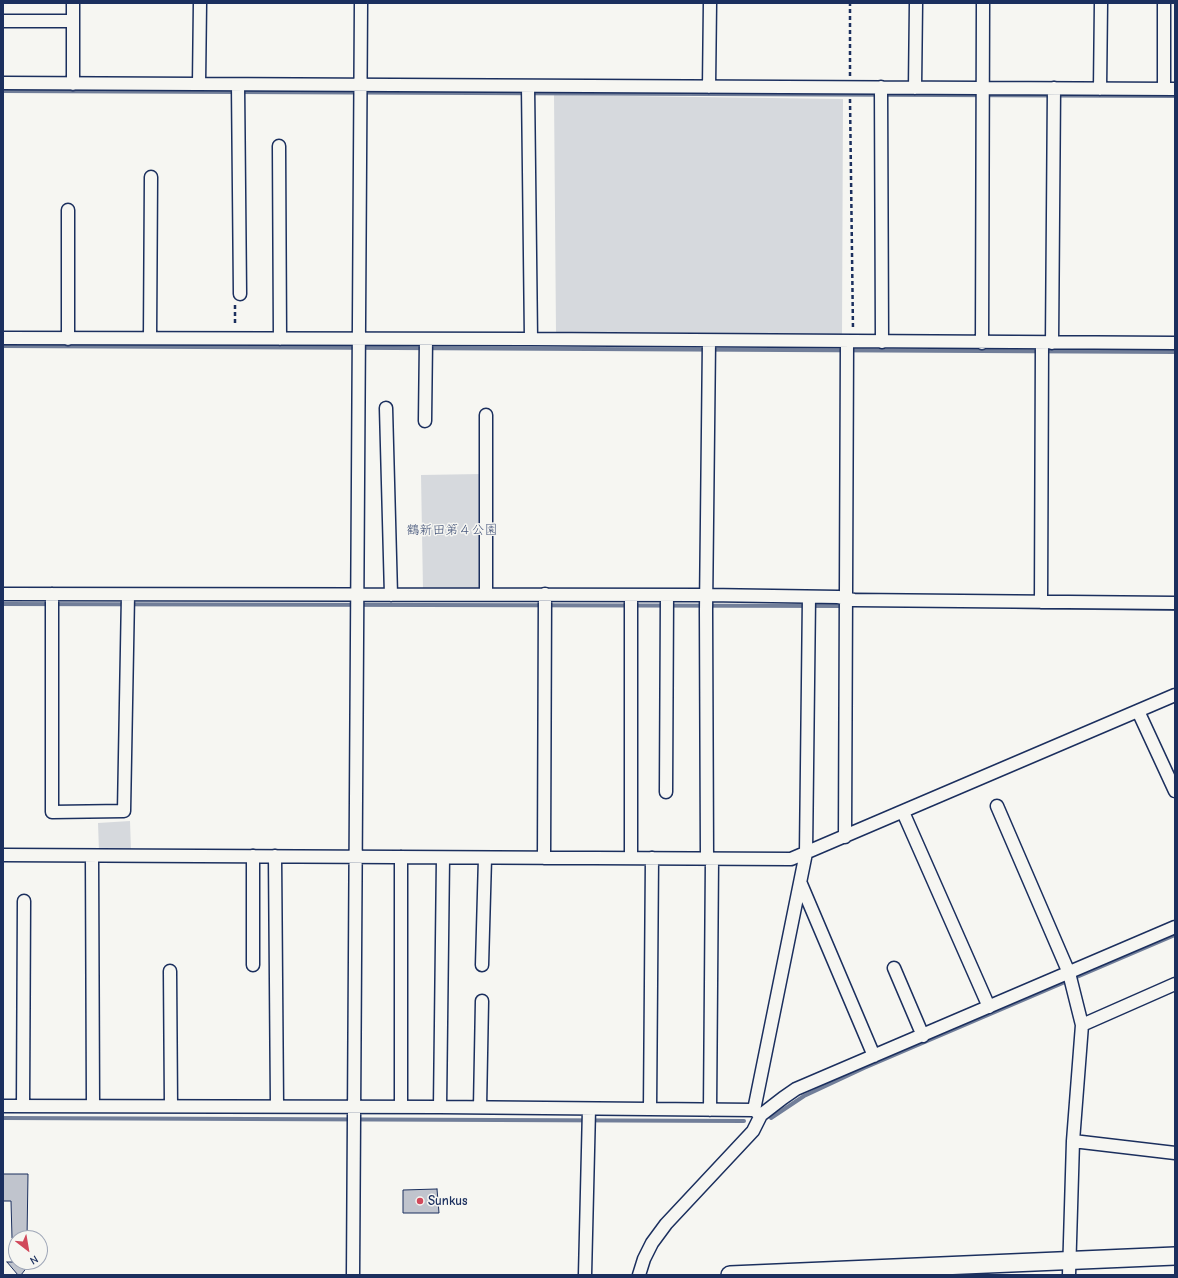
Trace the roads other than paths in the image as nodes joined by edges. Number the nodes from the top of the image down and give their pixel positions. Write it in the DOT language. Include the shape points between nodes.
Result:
graph roads {
  1 [pos="73,3"];
  2 [pos="200,3"];
  3 [pos="361,3"];
  4 [pos="710,3"];
  5 [pos="916,3"];
  6 [pos="983,3"];
  7 [pos="1101,3"];
  8 [pos="1164,3"];
  9 [pos="3,21"];
  10 [pos="73,21"];
  11 [pos="3,83"];
  12 [pos="73,84"];
  13 [pos="199,84"];
  14 [pos="709,87"];
  15 [pos="915,88"];
  16 [pos="238,89"];
  17 [pos="1100,89"];
  18 [pos="1169,89"];
  19 [pos="360,90"];
  20 [pos="528,90"];
  21 [pos="881,92"];
  22 [pos="983,93"];
  23 [pos="1053,93"];
  24 [pos="280,146"];
  25 [pos="151,177"];
  26 [pos="68,210"];
  27 [pos="240,294"];
  28 [pos="3,338"];
  29 [pos="150,338"];
  30 [pos="68,339"];
  31 [pos="280,339"];
  32 [pos="531,339"];
  33 [pos="882,342"];
  34 [pos="982,343"];
  35 [pos="1175,343"];
  36 [pos="359,346"];
  37 [pos="426,346"];
  38 [pos="849,346"];
  39 [pos="709,347"];
  40 [pos="1045,347"];
  41 [pos="386,408"];
  42 [pos="486,415"];
  43 [pos="425,421"];
  44 [pos="3,594"];
  45 [pos="486,594"];
  46 [pos="391,595"];
  47 [pos="52,601"];
  48 [pos="128,601"];
  49 [pos="545,601"];
  50 [pos="357,602"];
  51 [pos="631,602"];
  52 [pos="667,602"];
  53 [pos="707,602"];
  54 [pos="1041,602"];
  55 [pos="809,603"];
  56 [pos="845,603"];
  57 [pos="1175,603"];
  58 [pos="1175,695"];
  59 [pos="1138,711"];
  60 [pos="1175,791"];
  61 [pos="666,792"];
  62 [pos="997,806"];
  63 [pos="903,812"];
  64 [pos="845,837"];
  65 [pos="806,853"];
  66 [pos="3,855"];
  67 [pos="92,856"];
  68 [pos="253,856"];
  69 [pos="275,856"];
  70 [pos="355,857"];
  71 [pos="401,858"];
  72 [pos="443,858"];
  73 [pos="485,858"];
  74 [pos="544,858"];
  75 [pos="631,858"];
  76 [pos="652,858"];
  77 [pos="710,859"];
  78 [pos="801,884"];
  79 [pos="24,901"];
  80 [pos="1175,927"];
  81 [pos="253,965"];
  82 [pos="482,965"];
  83 [pos="894,968"];
  84 [pos="170,971"];
  85 [pos="1070,978"];
  86 [pos="1175,984"];
  87 [pos="482,1001"];
  88 [pos="989,1007"];
  89 [pos="1082,1025"];
  90 [pos="922,1036"];
  91 [pos="874,1056"];
  92 [pos="3,1106"];
  93 [pos="23,1106"];
  94 [pos="93,1106"];
  95 [pos="171,1106"];
  96 [pos="277,1106"];
  97 [pos="401,1107"];
  98 [pos="440,1107"];
  99 [pos="480,1107"];
  100 [pos="650,1109"];
  101 [pos="710,1110"];
  102 [pos="757,1113"];
  103 [pos="354,1114"];
  104 [pos="589,1116"];
  105 [pos="1073,1141"];
  106 [pos="1175,1153"];
  107 [pos="1175,1256"];
  108 [pos="1069,1268"];
  109 [pos="353,1275"];
  110 [pos="586,1275"];
  111 [pos="639,1275"];
  112 [pos="730,1275"];
  1 -- 10 [label="street"];
  2 -- 13 [label="street"];
  3 -- 19 [label="street"];
  4 -- 14 [label="street"];
  5 -- 15 [label="street"];
  6 -- 22 [label="street"];
  7 -- 17 [label="street"];
  8 -- 18 [label="street"];
  9 -- 10 [label="street"];
  10 -- 12 [label="street"];
  11 -- 12 [label="street"];
  12 -- 13 [label="street"];
  13 -- 16 [label="street"];
  14 -- 20 [label="street"];
  14 -- 21 [label="street"];
  15 -- 21 [label="street"];
  15 -- 22 [label="street"];
  16 -- 19 [label="street"];
  16 -- 27 [label="street"];
  17 -- 18 [label="street"];
  17 -- 23 [label="street"];
  19 -- 20 [label="street"];
  19 -- 36 [label="street"];
  20 -- 32 [label="street"];
  21 -- 33 [label="street"];
  22 -- 23 [label="street"];
  22 -- 34 [label="street"];
  23 -- 40 [label="street"];
  24 -- 31 [label="street"];
  25 -- 29 [label="street"];
  26 -- 30 [label="street"];
  28 -- 30 [label="street"];
  29 -- 30 [label="street"];
  29 -- 31 [label="street"];
  31 -- 36 [label="street"];
  32 -- 37 [label="street"];
  32 -- 39 [label="street"];
  33 -- 34 [label="street"];
  33 -- 38 [label="street"];
  34 -- 40 [label="street"];
  35 -- 40 [label="street"];
  36 -- 37 [label="street"];
  36 -- 50 [label="street"];
  37 -- 43 [label="street"];
  38 -- 39 [label="street"];
  38 -- 56 [label="street"];
  39 -- 53 [label="street"];
  40 -- 54 [label="street"];
  41 -- 46 [label="street"];
  42 -- 45 [label="street"];
  44 -- 47 [label="street"];
  45 -- 46 [label="street"];
  45 -- 49 [label="street"];
  46 -- 50 [label="street"];
  47 -- 48 [label="street"];
  47 -- 48 [label="street" via="52,812 124,811"];
  48 -- 50 [label="street"];
  49 -- 51 [label="street"];
  49 -- 74 [label="street"];
  50 -- 70 [label="street"];
  51 -- 52 [label="street"];
  51 -- 75 [label="street"];
  52 -- 53 [label="street"];
  52 -- 61 [label="street"];
  53 -- 55 [label="street"];
  53 -- 77 [label="street"];
  54 -- 56 [label="street" via="854,600"];
  54 -- 57 [label="street"];
  55 -- 56 [label="street"];
  55 -- 65 [label="street"];
  56 -- 64 [label="street"];
  58 -- 59 [label="street"];
  59 -- 60 [label="street"];
  59 -- 63 [label="street"];
  62 -- 85 [label="street"];
  63 -- 64 [label="street"];
  63 -- 88 [label="street"];
  64 -- 65 [label="street"];
  65 -- 77 [label="street" via="792,859"];
  65 -- 78 [label="street"];
  66 -- 67 [label="street"];
  67 -- 68 [label="street"];
  67 -- 94 [label="street"];
  68 -- 69 [label="street"];
  68 -- 81 [label="street"];
  69 -- 70 [label="street"];
  69 -- 96 [label="street"];
  70 -- 71 [label="street"];
  70 -- 103 [label="street"];
  71 -- 72 [label="street"];
  71 -- 97 [label="street"];
  72 -- 73 [label="street"];
  72 -- 98 [label="street"];
  73 -- 74 [label="street"];
  73 -- 82 [label="street"];
  74 -- 75 [label="street"];
  75 -- 76 [label="street"];
  76 -- 77 [label="street"];
  76 -- 100 [label="street"];
  77 -- 101 [label="street"];
  78 -- 91 [label="street"];
  78 -- 102 [label="street"];
  79 -- 93 [label="street"];
  80 -- 85 [label="street"];
  83 -- 90 [label="street"];
  84 -- 95 [label="street"];
  85 -- 88 [label="street"];
  85 -- 89 [label="street"];
  86 -- 89 [label="street"];
  87 -- 99 [label="street"];
  88 -- 90 [label="street"];
  89 -- 105 [label="street"];
  90 -- 91 [label="street"];
  91 -- 102 [label="street" via="796,1090"];
  92 -- 93 [label="street"];
  93 -- 94 [label="street"];
  94 -- 95 [label="street"];
  95 -- 96 [label="street"];
  96 -- 103 [label="street"];
  97 -- 98 [label="street"];
  97 -- 103 [label="street"];
  98 -- 99 [label="street"];
  99 -- 104 [label="street"];
  100 -- 101 [label="street"];
  100 -- 104 [label="street"];
  101 -- 102 [label="street"];
  102 -- 111 [label="street" via="753,1131 666,1224 652,1243"];
  103 -- 109 [label="street"];
  104 -- 110 [label="street"];
  105 -- 106 [label="street"];
  105 -- 108 [label="street"];
  107 -- 108 [label="main road"];
  108 -- 112 [label="main road"];
}
